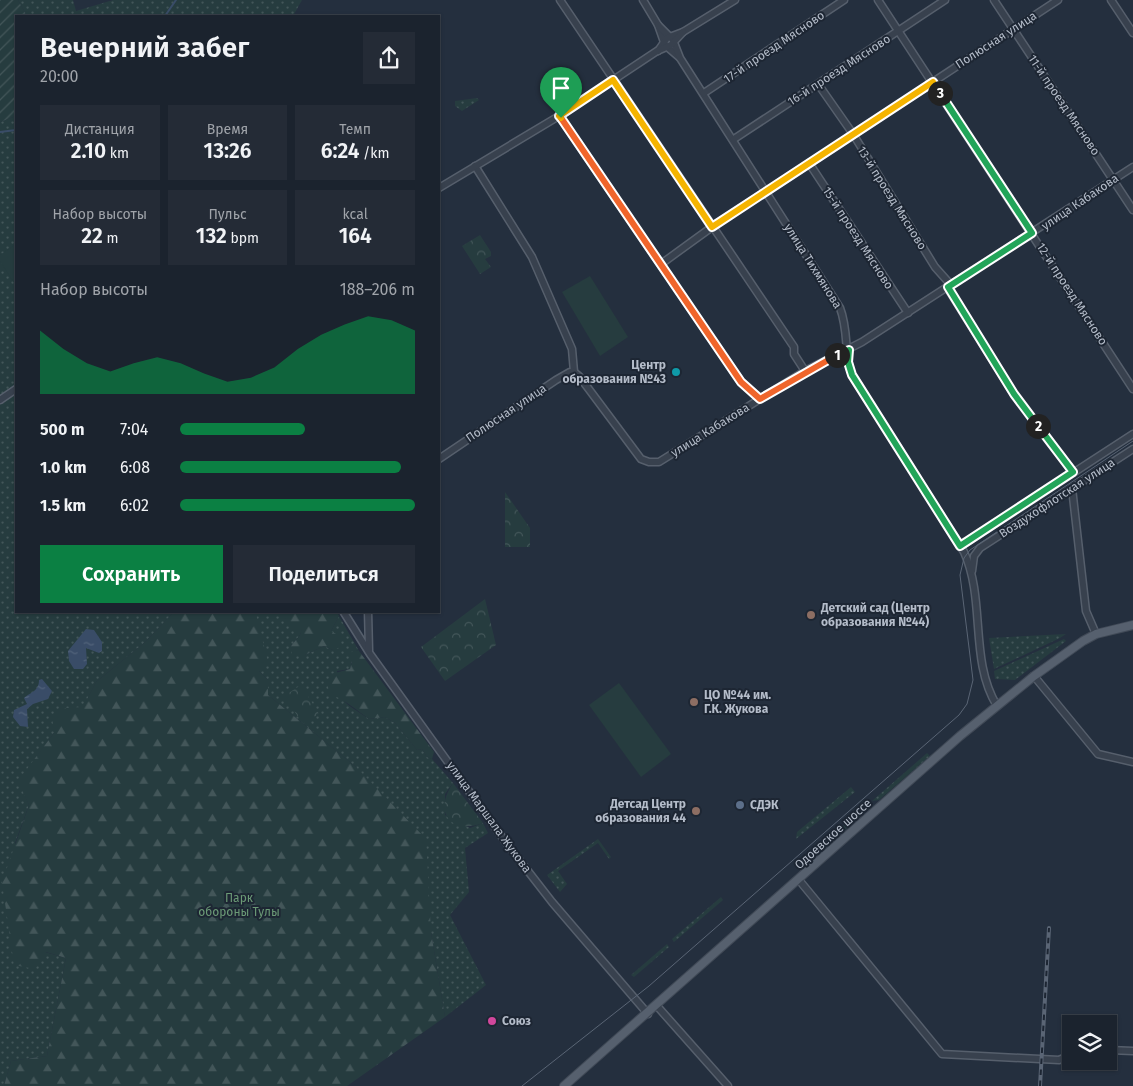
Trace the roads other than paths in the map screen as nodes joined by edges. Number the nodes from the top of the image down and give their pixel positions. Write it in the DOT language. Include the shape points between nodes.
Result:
graph roads {
  1 [pos="560,0"];
  2 [pos="643,0"];
  3 [pos="735,0"];
  4 [pos="844,0"];
  5 [pos="878,0"];
  6 [pos="945,0"];
  7 [pos="994,0"];
  8 [pos="1058,0"];
  9 [pos="1111,0"];
  10 [pos="658,25"];
  11 [pos="1012,28"];
  12 [pos="900,30"];
  13 [pos="1133,33"];
  14 [pos="673,40"];
  15 [pos="665,44"];
  16 [pos="680,58"];
  17 [pos="613,80"];
  18 [pos="933,82"];
  19 [pos="818,84"];
  20 [pos="704,93"];
  21 [pos="559,116"];
  22 [pos="853,134"];
  23 [pos="734,139"];
  24 [pos="809,163"];
  25 [pos="475,166"];
  26 [pos="1133,167"];
  27 [pos="1113,179"];
  28 [pos="440,187"];
  29 [pos="766,192"];
  30 [pos="1133,210"];
  31 [pos="712,227"];
  32 [pos="1032,233"];
  33 [pos="661,264"];
  34 [pos="949,286"];
  35 [pos="908,313"];
  36 [pos="849,350"];
  37 [pos="574,372"];
  38 [pos="805,372"];
  39 [pos="1133,389"];
  40 [pos="15,390"];
  41 [pos="760,399"];
  42 [pos="0,400"];
  43 [pos="1133,434"];
  44 [pos="1133,449"];
  45 [pos="440,457"];
  46 [pos="1073,472"];
  47 [pos="1072,488"];
  48 [pos="960,546"];
  49 [pos="971,574"];
  50 [pos="344,613"];
  51 [pos="368,613"];
  52 [pos="1133,624"];
  53 [pos="1096,634"];
  54 [pos="370,654"];
  55 [pos="1034,676"];
  56 [pos="998,706"];
  57 [pos="1133,762"];
  58 [pos="799,880"];
  59 [pos="657,1006"];
  60 [pos="648,1014"];
  61 [pos="1117,1050"];
  62 [pos="1133,1051"];
  63 [pos="1062,1058"];
  64 [pos="564,1086"];
  65 [pos="728,1086"];
  1 -- 17 [label="street"];
  2 -- 10 [label="street, улица Тихмянова"];
  3 -- 14 [label="street"];
  4 -- 20 [label="street, 17-й проезд Мясново"];
  5 -- 12 [label="street, 12-й проезд Мясново"];
  6 -- 12 [label="street, 16-й проезд Мясново"];
  7 -- 11 [label="street, 11-й проезд Мясново"];
  8 -- 11 [label="street, Полюсная улица"];
  9 -- 13 [label="street"];
  10 -- 14 [label="street, улица Тихмянова"];
  10 -- 15 [label="street, улица Тихмянова"];
  11 -- 18 [label="street, Полюсная улица"];
  11 -- 27 [label="street, 11-й проезд Мясново"];
  12 -- 18 [label="street, 12-й проезд Мясново"];
  12 -- 19 [label="street, 16-й проезд Мясново"];
  14 -- 15 [label="street"];
  14 -- 16 [label="street, улица Тихмянова"];
  15 -- 16 [label="street, улица Тихмянова"];
  15 -- 17 [label="street"];
  16 -- 20 [label="street, улица Тихмянова"];
  17 -- 21 [label="street"];
  17 -- 31 [label="street"];
  18 -- 22 [label="street, Полюсная улица"];
  18 -- 32 [label="street, 12-й проезд Мясново"];
  19 -- 22 [label="street, 13-й проезд Мясново"];
  19 -- 23 [label="street, 16-й проезд Мясново"];
  20 -- 23 [label="street, улица Тихмянова"];
  21 -- 25 [label="street"];
  21 -- 33 [label="street"];
  22 -- 24 [label="street, Полюсная улица"];
  22 -- 34 [label="street, 13-й проезд Мясново"];
  23 -- 29 [label="street, улица Тихмянова"];
  24 -- 29 [label="street, Полюсная улица"];
  24 -- 35 [label="street, 15-й проезд Мясново"];
  25 -- 28 [label="street"];
  25 -- 37 [label="street" via="532,256 572,350"];
  26 -- 27 [label="street, улица Кабакова"];
  27 -- 30 [label="street, 11-й проезд Мясново"];
  27 -- 32 [label="street, улица Кабакова"];
  29 -- 31 [label="street, Полюсная улица"];
  29 -- 36 [label="street, улица Тихмянова" via="840,308"];
  31 -- 33 [label="street, Полюсная улица"];
  31 -- 38 [label="street" via="794,347 794,354"];
  32 -- 34 [label="street, улица Кабакова"];
  32 -- 39 [label="street, 12-й проезд Мясново"];
  33 -- 41 [label="street" via="741,382"];
  34 -- 35 [label="street, улица Кабакова"];
  34 -- 46 [label="street, 13-й проезд Мясново" via="1014,394"];
  35 -- 36 [label="street, улица Кабакова"];
  36 -- 38 [label="street, улица Кабакова"];
  36 -- 48 [label="street, улица Тихмянова" via="852,375"];
  37 -- 41 [label="street, улица Кабакова" via="641,459 649,462 659,462"];
  37 -- 45 [label="street, Полюсная улица" via="556,380"];
  38 -- 41 [label="street, улица Кабакова"];
  40 -- 42 [label="street"];
  43 -- 46 [label="street, Воздухофлотская улица"];
  44 -- 47 [label="street, Воздухофлотская улица"];
  46 -- 48 [label="street, Воздухофлотская улица"];
  47 -- 49 [label="street, Воздухофлотская улица" via="980,548 974,556"];
  47 -- 53 [label="street" via="1086,611"];
  48 -- 49 [label="street, улица Тихмянова"];
  49 -- 56 [label="street, улица Тихмянова" via="983,674 988,692"];
  50 -- 54 [label="street, улица Маршала Жукова"];
  51 -- 54 [label="street"];
  52 -- 53 [label="main road, Одоевское шоссе"];
  53 -- 55 [label="main road, Одоевское шоссе"];
  54 -- 60 [label="street, улица Маршала Жукова" via="547,896"];
  55 -- 56 [label="main road, Одоевское шоссе"];
  55 -- 57 [label="street" via="1098,754"];
  56 -- 58 [label="main road, Одоевское шоссе"];
  58 -- 59 [label="main road, Одоевское шоссе"];
  58 -- 63 [label="street" via="942,1054"];
  59 -- 60 [label="main road, Одоевское шоссе"];
  59 -- 65 [label="street"];
  60 -- 64 [label="main road, Одоевское шоссе"];
  61 -- 62 [label="street"];
}
